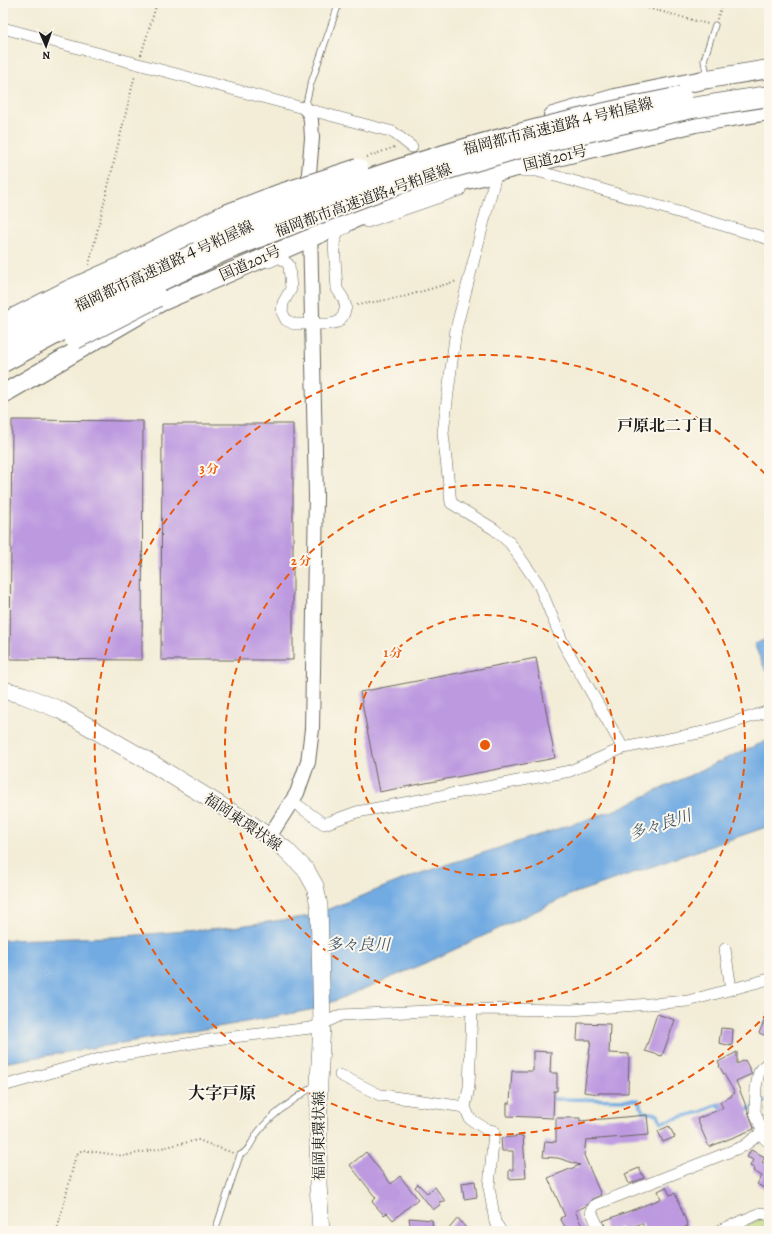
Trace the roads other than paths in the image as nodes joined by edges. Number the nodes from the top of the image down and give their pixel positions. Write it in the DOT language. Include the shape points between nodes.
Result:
graph roads {
  1 [pos="339,3"];
  2 [pos="715,25"];
  3 [pos="3,28"];
  4 [pos="769,69"];
  5 [pos="708,79"];
  6 [pos="769,82"];
  7 [pos="769,96"];
  8 [pos="305,108"];
  9 [pos="769,111"];
  10 [pos="498,139"];
  11 [pos="417,151"];
  12 [pos="447,169"];
  13 [pos="495,178"];
  14 [pos="309,195"];
  15 [pos="421,198"];
  16 [pos="310,237"];
  17 [pos="769,239"];
  18 [pos="3,324"];
  19 [pos="312,324"];
  20 [pos="3,338"];
  21 [pos="3,346"];
  22 [pos="3,362"];
  23 [pos="3,376"];
  24 [pos="3,394"];
  25 [pos="3,401"];
  26 [pos="3,690"];
  27 [pos="769,711"];
  28 [pos="623,748"];
  29 [pos="292,801"];
  30 [pos="269,837"];
  31 [pos="725,949"];
  32 [pos="769,979"];
  33 [pos="731,989"];
  34 [pos="472,1009"];
  35 [pos="322,1020"];
  36 [pos="769,1064"];
  37 [pos="340,1075"];
  38 [pos="319,1082"];
  39 [pos="3,1086"];
  40 [pos="465,1107"];
  41 [pos="762,1132"];
  42 [pos="769,1142"];
  43 [pos="769,1215"];
  44 [pos="215,1231"];
  45 [pos="321,1231"];
  46 [pos="501,1231"];
  47 [pos="600,1231"];
  48 [pos="718,1231"];
  1 -- 8 [label="lane" via="310,86"];
  2 -- 5 [label="lane" via="704,60"];
  3 -- 8 [label="street"];
  4 -- 5 [label="highway"];
  5 -- 11 [label="highway" via="615,98"];
  6 -- 10 [label="highway, 福岡都市高速道路４号粕屋線, bridge" via="613,110"];
  7 -- 12 [label="highway, 福岡都市高速道路4号粕屋線, bridge" via="692,108 620,124"];
  8 -- 11 [label="street" via="393,132"];
  8 -- 14 [label="street" via="310,114 312,138"];
  9 -- 15 [label="highway, 国道201号" via="694,123 493,173"];
  10 -- 18 [label="highway, bridge" via="409,154 278,195 223,216"];
  10 -- 21 [label="highway, 福岡都市高速道路４号粕屋線, bridge" via="332,192 243,227 133,278"];
  11 -- 14 [label="highway"];
  11 -- 15 [label="lane"];
  12 -- 22 [label="highway, 福岡都市高速道路4号粕屋線, bridge" via="378,191 224,251 115,302"];
  12 -- 23 [label="highway, bridge" via="447,174 327,221 156,297"];
  13 -- 15 [label="street"];
  13 -- 17 [label="street" via="522,171 537,171"];
  13 -- 28 [label="street" via="456,329 443,433 451,503 494,529 510,543 539,585 563,643"];
  14 -- 16 [label="street"];
  14 -- 20 [label="highway" via="246,219 61,304"];
  15 -- 16 [label="highway, 国道201号" via="391,203"];
  15 -- 19 [label="street" via="338,231 334,243 337,289 346,307 338,322"];
  16 -- 19 [label="street"];
  16 -- 24 [label="highway, 国道201号" via="161,302"];
  19 -- 25 [label="street" via="294,324 286,320 282,312 283,303 291,289 289,265 280,258 150,312"];
  19 -- 29 [label="street" via="316,496 312,729 308,762"];
  26 -- 30 [label="main road, 福岡東環状線" via="60,710"];
  27 -- 28 [label="street" via="704,732"];
  28 -- 29 [label="street" via="570,771 357,812 324,824"];
  29 -- 30 [label="street"];
  30 -- 35 [label="main road, 福岡東環状線" via="306,870 315,886 320,906"];
  31 -- 33 [label="street"];
  32 -- 33 [label="street"];
  33 -- 34 [label="street" via="688,1000 572,1010"];
  34 -- 35 [label="street" via="341,1015"];
  34 -- 40 [label="street" via="469,1087"];
  35 -- 38 [label="main road, 福岡東環状線"];
  35 -- 39 [label="street" via="311,1028 216,1039 103,1058"];
  36 -- 41 [label="street" via="759,1072 756,1088 755,1112"];
  37 -- 40 [label="street" via="380,1095"];
  38 -- 44 [label="lane" via="278,1112 240,1155"];
  38 -- 45 [label="main road, 福岡東環状線" via="318,1184"];
  40 -- 46 [label="street" via="470,1120 494,1131 489,1187 495,1222"];
  41 -- 42 [label="street"];
  41 -- 47 [label="street" via="744,1146 595,1206 591,1211"];
  43 -- 48 [label="street" via="761,1213"];
}
